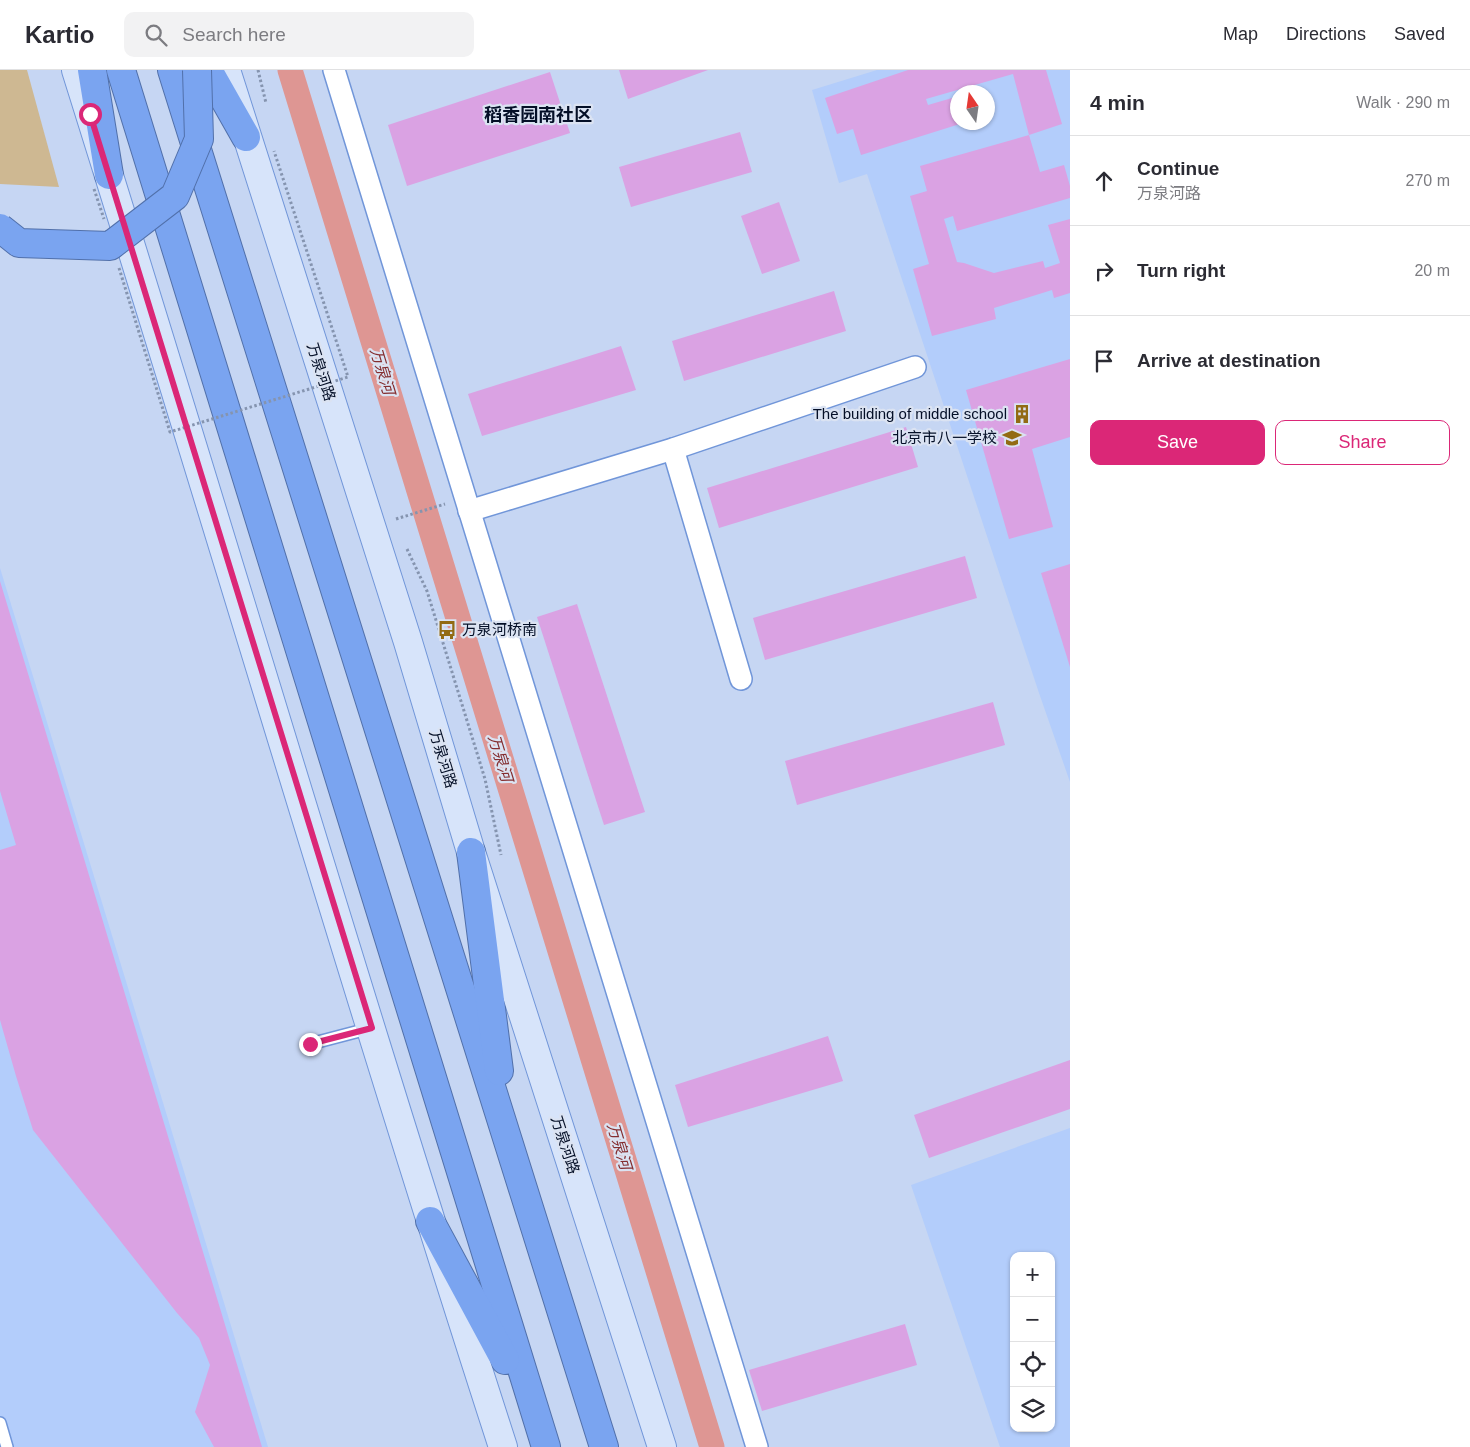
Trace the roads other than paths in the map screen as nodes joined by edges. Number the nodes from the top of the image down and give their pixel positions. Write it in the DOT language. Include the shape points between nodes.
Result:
graph roads {
  1 [pos="76,70"];
  2 [pos="92,70"];
  3 [pos="121,70"];
  4 [pos="172,70"];
  5 [pos="197,70"];
  6 [pos="208,70"];
  7 [pos="226,70"];
  8 [pos="334,70"];
  9 [pos="246,137"];
  10 [pos="102,182"];
  11 [pos="0,228"];
  12 [pos="915,368"];
  13 [pos="673,448"];
  14 [pos="467,504"];
  15 [pos="741,679"];
  16 [pos="471,852"];
  17 [pos="372,1028"];
  18 [pos="310,1044"];
  19 [pos="508,1142"];
  20 [pos="430,1221"];
  21 [pos="535,1414"];
  22 [pos="0,1423"];
  23 [pos="7,1447"];
  24 [pos="503,1447"];
  25 [pos="546,1447"];
  26 [pos="604,1447"];
  27 [pos="662,1447"];
  28 [pos="757,1447"];
  1 -- 10 [label="street"];
  2 -- 10 [label="highway"];
  3 -- 21 [label="highway"];
  4 -- 19 [label="highway"];
  5 -- 11 [label="highway, bridge" via="199,139 175,196 110,246 19,242"];
  6 -- 9 [label="highway"];
  7 -- 9 [label="street, 万泉河路"];
  8 -- 14 [label="street"];
  9 -- 16 [label="street, 万泉河路" via="408,642"];
  10 -- 17 [label="street"];
  12 -- 13 [label="street"];
  13 -- 14 [label="street"];
  13 -- 15 [label="street"];
  14 -- 28 [label="street"];
  16 -- 19 [label="highway"];
  16 -- 27 [label="street, 万泉河路"];
  17 -- 18 [label="lane"];
  17 -- 20 [label="street"];
  19 -- 26 [label="highway"];
  20 -- 21 [label="highway"];
  20 -- 24 [label="street"];
  21 -- 25 [label="highway"];
  22 -- 23 [label="lane"];
}
